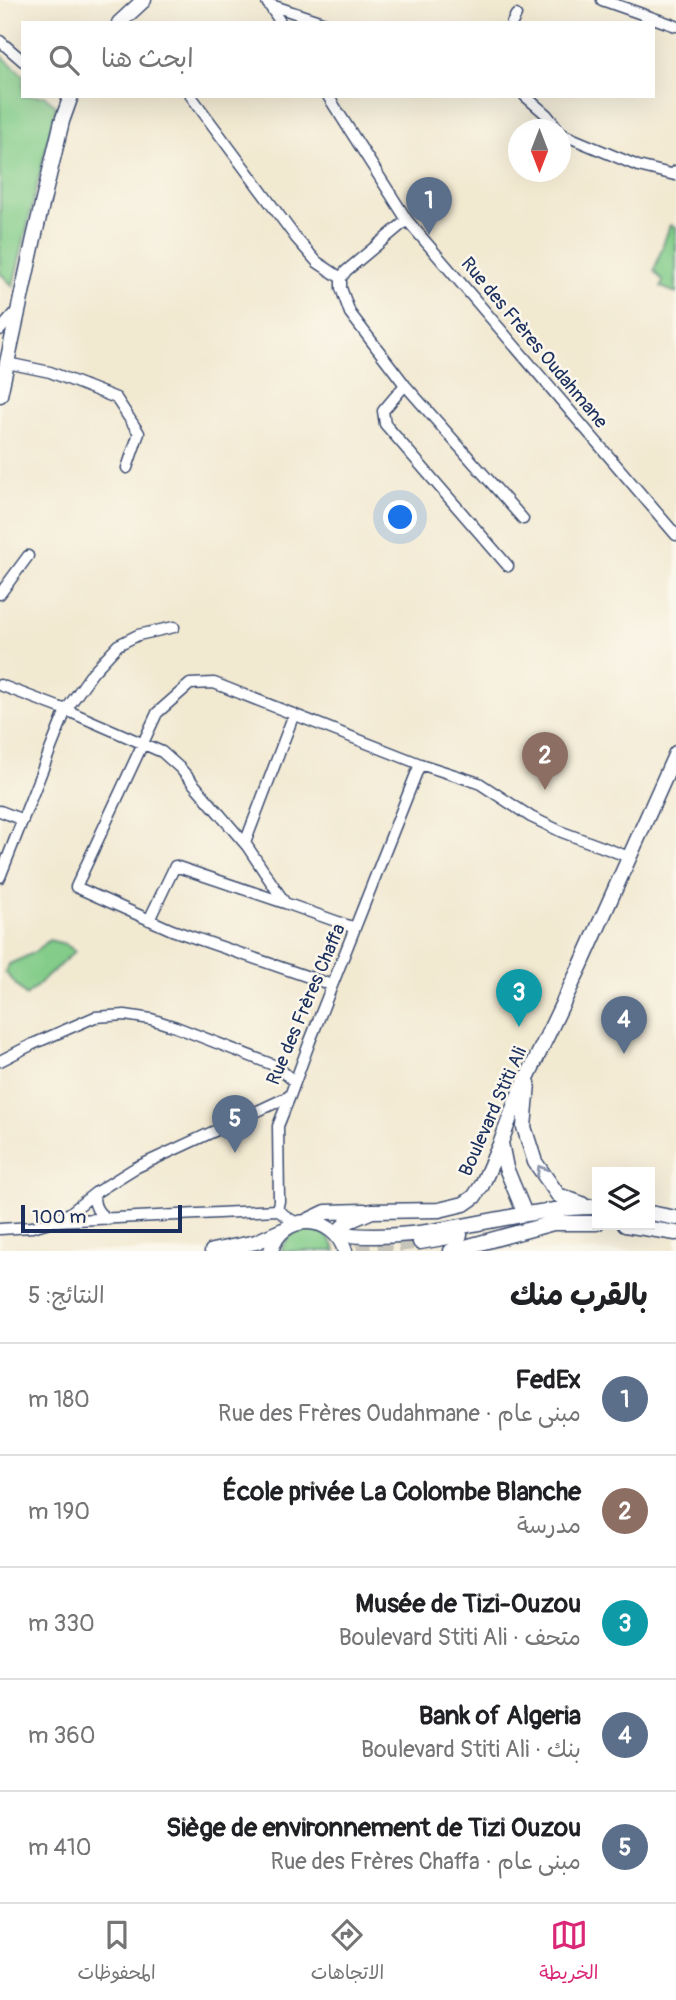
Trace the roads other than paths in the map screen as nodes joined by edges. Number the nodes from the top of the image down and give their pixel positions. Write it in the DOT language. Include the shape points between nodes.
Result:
graph roads {
  1 [pos="144,0"];
  2 [pos="602,0"];
  3 [pos="267,2"];
  4 [pos="121,21"];
  5 [pos="280,21"];
  6 [pos="319,21"];
  7 [pos="676,26"];
  8 [pos="0,41"];
  9 [pos="21,59"];
  10 [pos="69,98"];
  11 [pos="192,98"];
  12 [pos="329,98"];
  13 [pos="527,98"];
  14 [pos="550,119"];
  15 [pos="571,138"];
  16 [pos="676,171"];
  17 [pos="407,220"];
  18 [pos="341,278"];
  19 [pos="18,310"];
  20 [pos="0,330"];
  21 [pos="2,382"];
  22 [pos="405,385"];
  23 [pos="127,468"];
  24 [pos="523,519"];
  25 [pos="676,535"];
  26 [pos="28,556"];
  27 [pos="508,566"];
  28 [pos="0,593"];
  29 [pos="174,627"];
  30 [pos="0,685"];
  31 [pos="66,710"];
  32 [pos="294,714"];
  33 [pos="142,743"];
  34 [pos="676,752"];
  35 [pos="421,764"];
  36 [pos="0,811"];
  37 [pos="23,820"];
  38 [pos="245,843"];
  39 [pos="629,857"];
  40 [pos="0,877"];
  41 [pos="285,903"];
  42 [pos="149,920"];
  43 [pos="355,928"];
  44 [pos="332,985"];
  45 [pos="0,1061"];
  46 [pos="529,1075"];
  47 [pos="295,1082"];
  48 [pos="290,1096"];
  49 [pos="501,1142"];
  50 [pos="95,1193"];
  51 [pos="592,1206"];
  52 [pos="592,1207"];
  53 [pos="277,1210"];
  54 [pos="372,1211"];
  55 [pos="655,1214"];
  56 [pos="676,1218"];
  57 [pos="112,1219"];
  58 [pos="527,1221"];
  59 [pos="53,1222"];
  60 [pos="592,1223"];
  61 [pos="296,1225"];
  62 [pos="0,1229"];
  63 [pos="655,1230"];
  64 [pos="336,1233"];
  65 [pos="676,1233"];
  66 [pos="420,1242"];
  67 [pos="212,1251"];
  68 [pos="271,1251"];
  69 [pos="345,1251"];
  70 [pos="451,1251"];
  1 -- 4 [label="main road"];
  2 -- 7 [label="street"];
  3 -- 5 [label="street"];
  3 -- 6 [label="street"];
  8 -- 9 [label="street"];
  10 -- 19 [label="main road"];
  11 -- 18 [label="street" via="296,238"];
  12 -- 17 [label="street, Rue des Frères Oudahmane"];
  13 -- 14 [label="street"];
  15 -- 16 [label="street" via="638,166 674,175"];
  17 -- 18 [label="street"];
  17 -- 25 [label="street, Rue des Frères Oudahmane"];
  18 -- 22 [label="street" via="350,313"];
  19 -- 20 [label="street"];
  19 -- 21 [label="main road"];
  21 -- 23 [label="street" via="50,372 116,398 139,433"];
  22 -- 24 [label="street"];
  22 -- 27 [label="street" via="383,411 384,424"];
  26 -- 28 [label="street"];
  29 -- 31 [label="street" via="118,645"];
  30 -- 31 [label="street"];
  31 -- 33 [label="street"];
  31 -- 37 [label="street"];
  32 -- 33 [label="street" via="214,683 190,684 158,713"];
  32 -- 35 [label="street"];
  32 -- 38 [label="street"];
  33 -- 38 [label="street" via="162,751 180,768"];
  33 -- 42 [label="street" via="76,887"];
  34 -- 39 [label="main road, Boulevard Stiti Ali"];
  35 -- 39 [label="street" via="479,783 531,817"];
  35 -- 43 [label="street, Rue des Frères Chaffa"];
  36 -- 37 [label="street"];
  37 -- 40 [label="street"];
  38 -- 41 [label="street"];
  39 -- 46 [label="main road, Boulevard Stiti Ali"];
  41 -- 42 [label="street" via="175,866"];
  41 -- 43 [label="street"];
  42 -- 44 [label="street"];
  43 -- 44 [label="street, Rue des Frères Chaffa"];
  44 -- 47 [label="street, Rue des Frères Chaffa"];
  45 -- 47 [label="street" via="95,1017 125,1015 176,1027 276,1066"];
  46 -- 49 [label="main road, Boulevard Stiti Ali"];
  51 -- 46 [label="main road, one-way" via="558,1195 535,1162 524,1127"];
  47 -- 48 [label="street, Rue des Frères Chaffa"];
  48 -- 50 [label="street, Rue des Frères Chaffa" via="135,1168"];
  48 -- 53 [label="street" via="278,1126"];
  49 -- 54 [label="main road, Boulevard Stiti Ali" via="482,1185 464,1204 439,1210"];
  49 -- 58 [label="main road"];
  50 -- 57 [label="street" via="99,1212"];
  50 -- 59 [label="street, Rue des Frères Chaffa"];
  52 -- 58 [label="main road" via="570,1207"];
  53 -- 57 [label="street"];
  53 -- 61 [label="street"];
  54 -- 61 [label="main road" via="326,1212"];
  54 -- 64 [label="main road, Boulevard Stiti Ali"];
  55 -- 56 [label="main road"];
  57 -- 59 [label="street"];
  58 -- 60 [label="main road"];
  58 -- 64 [label="main road" via="360,1237"];
  58 -- 66 [label="main road"];
  58 -- 70 [label="main road"];
  59 -- 62 [label="street, Rue des Frères Chaffa"];
  61 -- 64 [label="main road" via="318,1222"];
  61 -- 67 [label="main road" via="256,1242"];
  61 -- 68 [label="main road" via="277,1237"];
  63 -- 65 [label="main road"];
  64 -- 69 [label="main road"];
}
